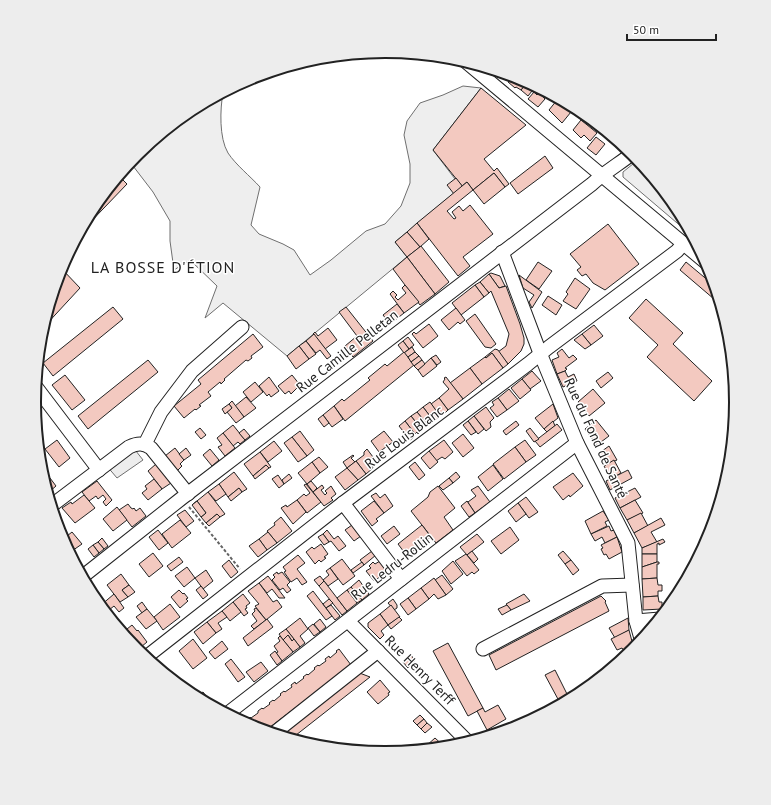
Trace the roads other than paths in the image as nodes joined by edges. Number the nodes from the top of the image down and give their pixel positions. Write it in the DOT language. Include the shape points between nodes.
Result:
graph roads {
  1 [pos="485,73"];
  2 [pos="627,157"];
  3 [pos="602,175"];
  4 [pos="683,244"];
  5 [pos="502,252"];
  6 [pos="696,255"];
  7 [pos="242,327"];
  8 [pos="540,353"];
  9 [pos="41,394"];
  10 [pos="577,443"];
  11 [pos="145,444"];
  12 [pos="99,470"];
  13 [pos="185,496"];
  14 [pos="56,502"];
  15 [pos="343,503"];
  16 [pos="86,574"];
  17 [pos="401,579"];
  18 [pos="632,585"];
  19 [pos="653,620"];
  20 [pos="348,621"];
  21 [pos="636,621"];
  22 [pos="640,635"];
  23 [pos="483,648"];
  24 [pos="378,652"];
  25 [pos="150,654"];
  26 [pos="232,710"];
  27 [pos="278,730"];
  28 [pos="464,738"];
  1 -- 3 [label="street"];
  2 -- 3 [label="street, Rue Camille Pelletan"];
  3 -- 4 [label="street"];
  3 -- 5 [label="street, Rue Camille Pelletan"];
  4 -- 6 [label="street"];
  4 -- 8 [label="street, Rue Louis Blanc"];
  5 -- 8 [label="street, Rue du Fond de Santé"];
  5 -- 13 [label="street, Rue Camille Pelletan"];
  7 -- 11 [label="street" via="192,371 161,412"];
  8 -- 10 [label="street, Rue du Fond de Santé"];
  8 -- 15 [label="street, Rue Louis Blanc"];
  9 -- 12 [label="street"];
  10 -- 17 [label="street, Rue Ledru-Rollin"];
  10 -- 18 [label="street, Rue du Fond de Santé" via="628,543"];
  11 -- 12 [label="street" via="138,443 129,447"];
  11 -- 13 [label="street" via="157,455"];
  12 -- 14 [label="street"];
  13 -- 16 [label="street, Rue Camille Pelletan"];
  15 -- 17 [label="street"];
  15 -- 25 [label="street, Rue Louis Blanc"];
  17 -- 20 [label="street, Rue Ledru-Rollin"];
  18 -- 21 [label="street, Rue du Fond de Santé"];
  18 -- 23 [label="street" via="602,586"];
  19 -- 21 [label="street"];
  20 -- 24 [label="street, Rue Henry Terff"];
  20 -- 26 [label="street, Rue Ledru-Rollin"];
  21 -- 22 [label="street, Rue du Fond de Santé"];
  24 -- 27 [label="street"];
  24 -- 28 [label="street, Rue Henry Terff"];
}
